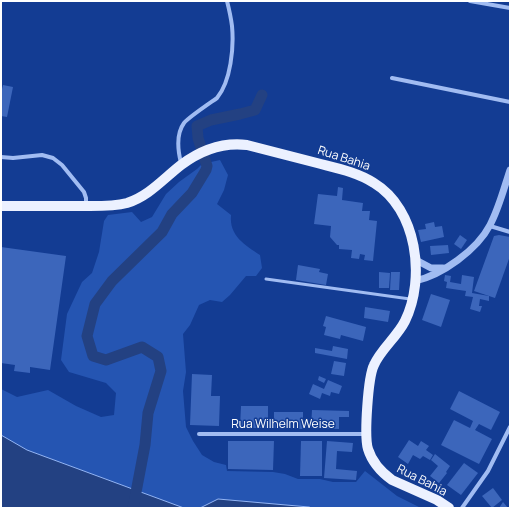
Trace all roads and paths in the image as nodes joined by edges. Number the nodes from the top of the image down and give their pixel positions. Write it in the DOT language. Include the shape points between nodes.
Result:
graph roads {
  1 [pos="227,1"];
  2 [pos="470,1"];
  3 [pos="510,8"];
  4 [pos="392,78"];
  5 [pos="510,102"];
  6 [pos="1,157"];
  7 [pos="182,165"];
  8 [pos="510,170"];
  9 [pos="1,206"];
  10 [pos="86,206"];
  11 [pos="490,226"];
  12 [pos="510,232"];
  13 [pos="416,260"];
  14 [pos="431,272"];
  15 [pos="266,279"];
  16 [pos="415,281"];
  17 [pos="413,300"];
  18 [pos="510,427"];
  19 [pos="199,434"];
  20 [pos="367,434"];
  21 [pos="449,508"];
  22 [pos="462,508"];
  1 -- 7 [label="street" via="232,26 232,54 228,79 218,98 184,123 178,138"];
  2 -- 3 [label="street"];
  4 -- 5 [label="street"];
  6 -- 10 [label="street" via="42,155 53,158 84,192"];
  7 -- 10 [label="main road, Rua Bahia" via="140,198 124,204"];
  7 -- 13 [label="main road, Rua Bahia" via="221,145 235,143 338,168 365,178 384,190 399,208 413,241"];
  8 -- 11 [label="street"];
  9 -- 10 [label="main road, Rua Bahia"];
  11 -- 12 [label="street"];
  11 -- 14 [label="street" via="474,246 456,262"];
  13 -- 14 [label="street"];
  13 -- 16 [label="main road, Rua Bahia"];
  14 -- 16 [label="street"];
  15 -- 17 [label="lane"];
  16 -- 17 [label="main road, Rua Bahia"];
  17 -- 20 [label="main road, Rua Bahia" via="398,333 373,366 369,380"];
  18 -- 22 [label="street" via="488,472"];
  19 -- 20 [label="street, Rua Wilhelm Weise"];
  20 -- 21 [label="main road, Rua Bahia" via="368,449 386,475"];
}
